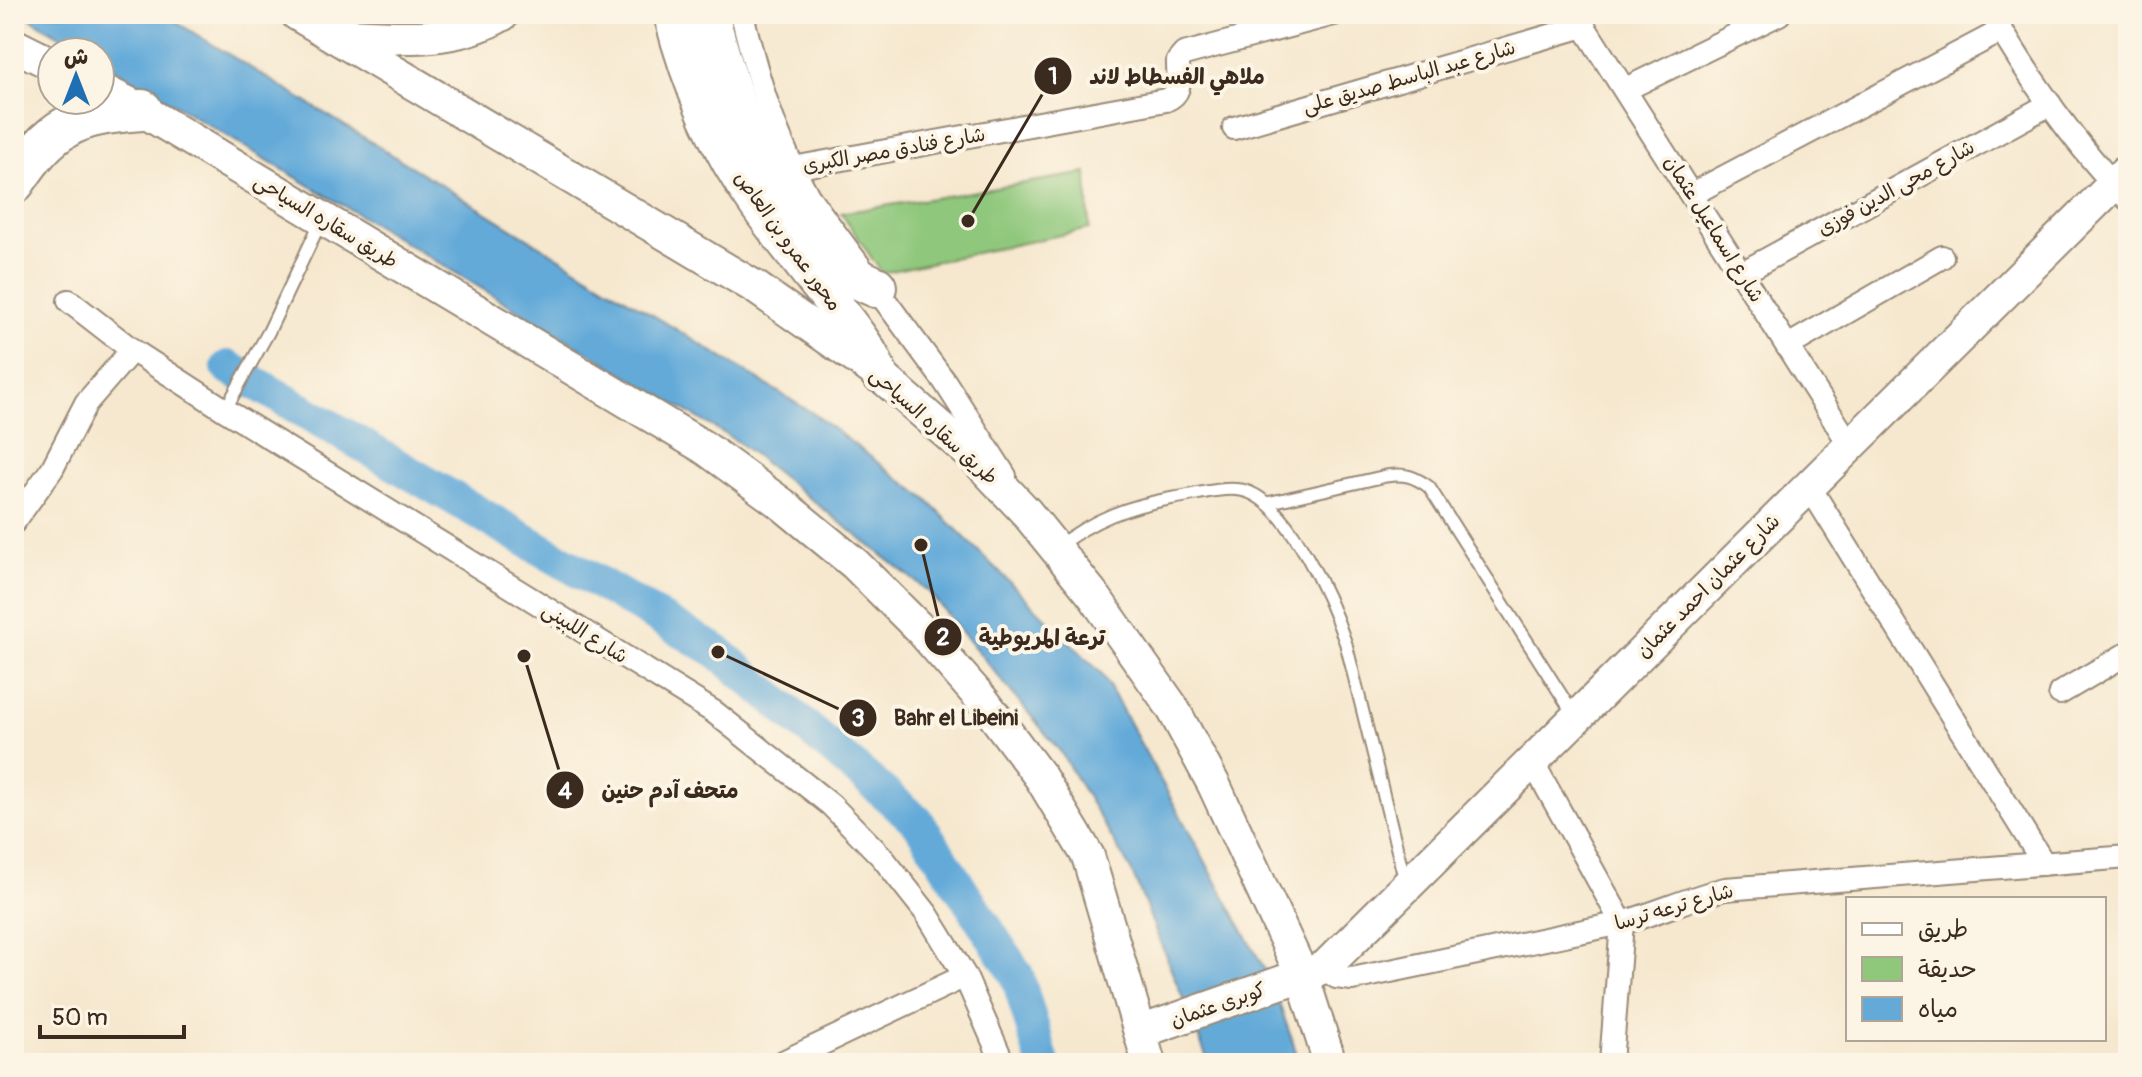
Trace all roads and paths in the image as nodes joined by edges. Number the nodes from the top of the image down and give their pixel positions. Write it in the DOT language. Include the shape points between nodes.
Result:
graph roads {
  1 [pos="297,14"];
  2 [pos="503,14"];
  3 [pos="672,14"];
  4 [pos="708,14"];
  5 [pos="742,14"];
  6 [pos="1334,14"];
  7 [pos="1779,14"];
  8 [pos="1580,20"];
  9 [pos="1997,22"];
  10 [pos="330,34"];
  11 [pos="14,45"];
  12 [pos="36,56"];
  13 [pos="1626,89"];
  14 [pos="116,97"];
  15 [pos="2050,104"];
  16 [pos="142,110"];
  17 [pos="1234,128"];
  18 [pos="793,168"];
  19 [pos="14,183"];
  20 [pos="2123,184"];
  21 [pos="1692,194"];
  22 [pos="323,219"];
  23 [pos="1942,257"];
  24 [pos="1742,273"];
  25 [pos="876,287"];
  26 [pos="69,301"];
  27 [pos="1788,346"];
  28 [pos="132,350"];
  29 [pos="879,374"];
  30 [pos="229,403"];
  31 [pos="1850,445"];
  32 [pos="1809,486"];
  33 [pos="1267,503"];
  34 [pos="1026,512"];
  35 [pos="14,522"];
  36 [pos="1055,548"];
  37 [pos="2128,653"];
  38 [pos="2060,693"];
  39 [pos="1576,718"];
  40 [pos="1532,761"];
  41 [pos="2128,857"];
  42 [pos="2044,864"];
  43 [pos="1406,886"];
  44 [pos="1622,923"];
  45 [pos="1301,975"];
  46 [pos="965,976"];
  47 [pos="1150,1029"];
  48 [pos="781,1063"];
  49 [pos="1003,1063"];
  50 [pos="1149,1063"];
  51 [pos="1330,1063"];
  52 [pos="1611,1063"];
  1 -- 10 [label="main road, طريق سقاره السياحى"];
  2 -- 10 [label="main road" via="432,37"];
  3 -- 29 [label="main road, محور عمرو بن العاص" via="702,104 736,170 861,339"];
  4 -- 25 [label="highway" via="731,93 782,208 822,255"];
  5 -- 18 [label="street" via="768,111"];
  6 -- 18 [label="street, شارع فنادق مصر الكبرى" via="1184,54 1178,61 1177,93 1166,100"];
  7 -- 13 [label="street"];
  8 -- 13 [label="street, شارع اسماعيل عثمان"];
  8 -- 17 [label="street, شارع عبد الباسط صديق على"];
  9 -- 15 [label="street"];
  9 -- 21 [label="street"];
  10 -- 29 [label="main road, طريق سقاره السياحى" via="755,287"];
  11 -- 12 [label="main road"];
  13 -- 21 [label="street, شارع اسماعيل عثمان"];
  14 -- 16 [label="main road, طريق سقاره السياحى"];
  15 -- 20 [label="street"];
  15 -- 24 [label="street, شارع محى الدين فوزى"];
  16 -- 19 [label="highway" via="95,115 63,128 35,152"];
  16 -- 22 [label="main road, طريق سقاره السياحى"];
  18 -- 25 [label="street" via="825,221"];
  20 -- 31 [label="main road, شارع عثمان احمد عثمان"];
  21 -- 24 [label="street, شارع اسماعيل عثمان"];
  22 -- 30 [label="lane"];
  22 -- 47 [label="main road, طريق سقاره السياحى" via="705,448 855,564 984,702 1041,778 1088,856"];
  23 -- 27 [label="street"];
  24 -- 27 [label="street, شارع اسماعيل عثمان"];
  25 -- 34 [label="street" via="970,417"];
  26 -- 28 [label="street, شارع اللبينى"];
  27 -- 31 [label="street, شارع اسماعيل عثمان"];
  28 -- 30 [label="street, شارع اللبينى"];
  28 -- 35 [label="street" via="86,403 52,469"];
  29 -- 34 [label="main road, طريق سقاره السياحى" via="974,457"];
  30 -- 46 [label="street, شارع اللبينى" via="714,712 831,805 882,857 927,914"];
  31 -- 32 [label="main road, شارع عثمان احمد عثمان"];
  32 -- 39 [label="main road, شارع عثمان احمد عثمان"];
  32 -- 42 [label="street"];
  33 -- 36 [label="lane" via="1255,494 1224,490 1142,504 1097,520"];
  33 -- 39 [label="lane" via="1386,476 1417,477 1429,487"];
  33 -- 43 [label="lane" via="1306,555 1335,613"];
  34 -- 36 [label="main road, طريق سقاره السياحى"];
  36 -- 45 [label="main road, طريق سقاره السياحى" via="1147,670 1194,745"];
  37 -- 38 [label="street"];
  39 -- 40 [label="main road, شارع عثمان احمد عثمان"];
  40 -- 43 [label="main road, شارع عثمان احمد عثمان"];
  40 -- 44 [label="street"];
  41 -- 42 [label="street, شارع ترعه ترسا"];
  42 -- 44 [label="street, شارع ترعه ترسا" via="1725,889"];
  43 -- 45 [label="main road, شارع عثمان احمد عثمان"];
  44 -- 45 [label="street, شارع ترعه ترسا" via="1352,979"];
  44 -- 52 [label="street"];
  45 -- 47 [label="main road, كوبرى عثمان"];
  45 -- 51 [label="main road, طريق سقاره السياحى"];
  46 -- 48 [label="street"];
  46 -- 49 [label="street, شارع اللبينى"];
  47 -- 50 [label="main road, طريق سقاره السياحى"];
}
